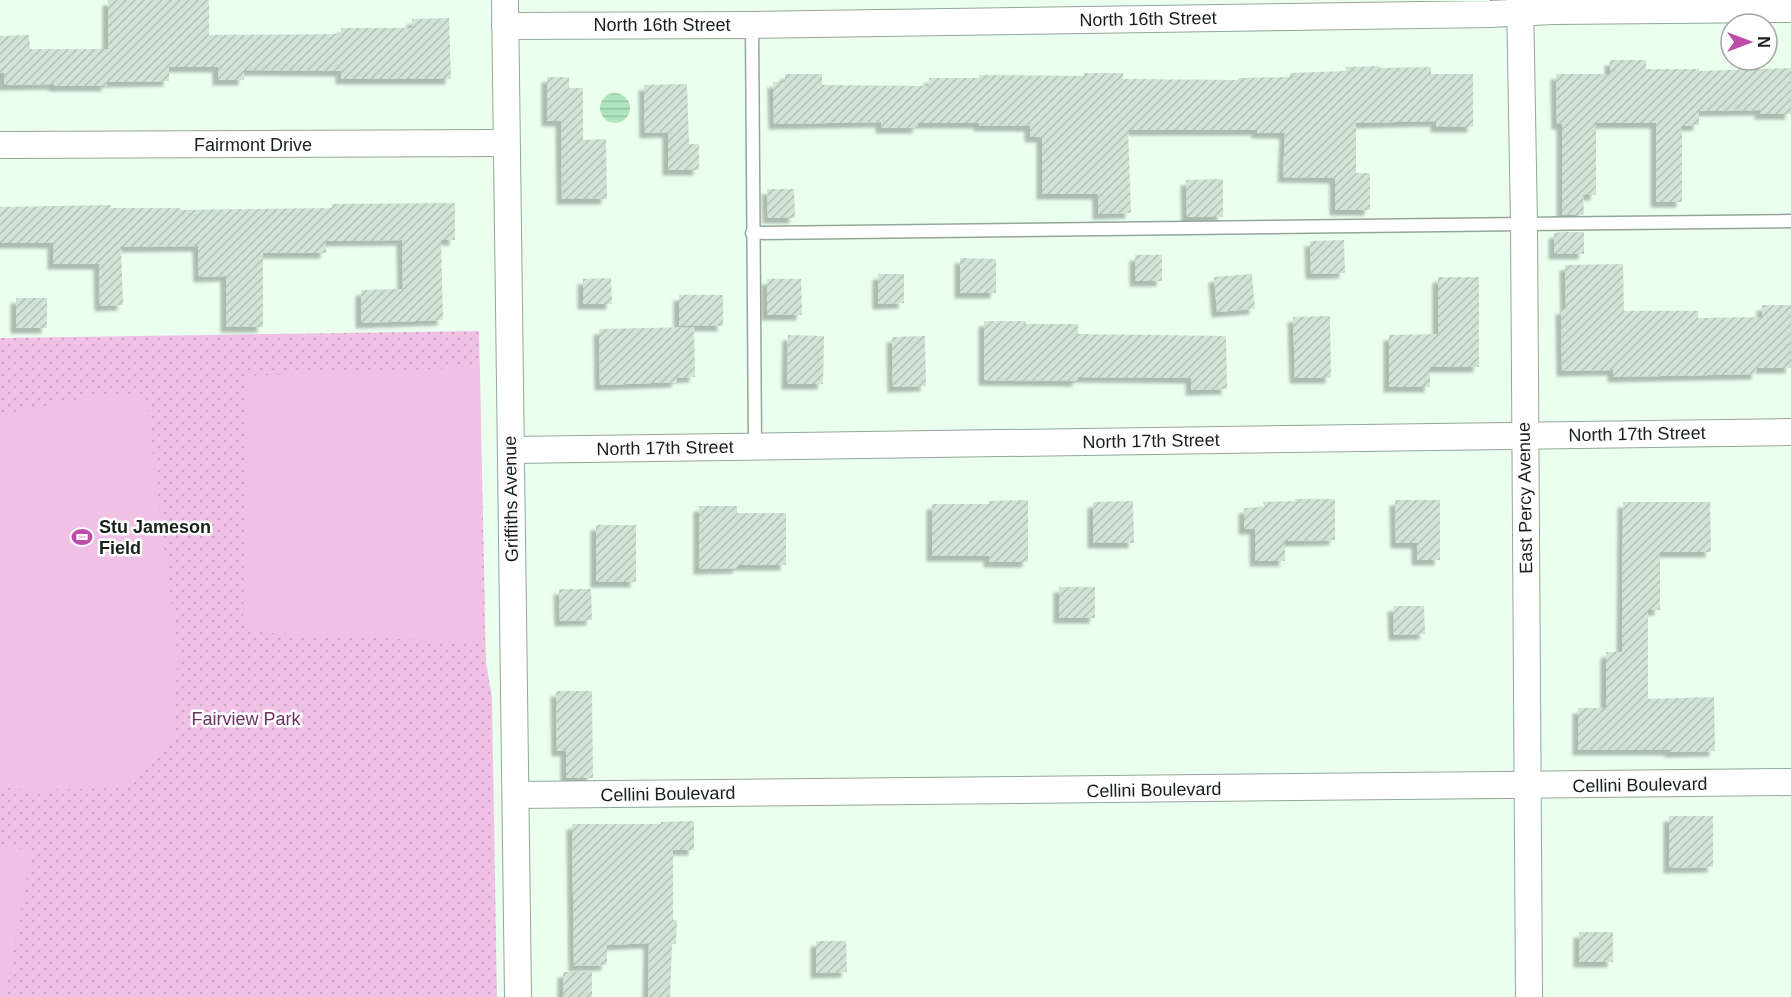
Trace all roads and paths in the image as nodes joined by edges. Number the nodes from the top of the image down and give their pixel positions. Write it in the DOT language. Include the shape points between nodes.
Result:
graph roads {
  1 [pos="505,0"];
  2 [pos="1521,6"];
  3 [pos="1791,9"];
  4 [pos="752,25"];
  5 [pos="506,26"];
  6 [pos="506,143"];
  7 [pos="0,146"];
  8 [pos="1791,221"];
  9 [pos="1524,224"];
  10 [pos="752,232"];
  11 [pos="1791,432"];
  12 [pos="1524,436"];
  13 [pos="755,447"];
  14 [pos="511,450"];
  15 [pos="1791,782"];
  16 [pos="1527,786"];
  17 [pos="516,795"];
  18 [pos="518,997"];
  19 [pos="1529,997"];
  1 -- 5 [label="street, Griffiths Avenue"];
  2 -- 3 [label="street, North 16th Street"];
  2 -- 4 [label="street, North 16th Street"];
  2 -- 9 [label="street, East Percy Avenue"];
  4 -- 5 [label="street, North 16th Street"];
  4 -- 10 [label="lane"];
  5 -- 6 [label="street, Griffiths Avenue"];
  6 -- 7 [label="street, Fairmont Drive"];
  6 -- 14 [label="street, Griffiths Avenue"];
  8 -- 9 [label="lane"];
  9 -- 10 [label="lane"];
  9 -- 12 [label="street, East Percy Avenue"];
  10 -- 13 [label="lane"];
  11 -- 12 [label="street, North 17th Street"];
  12 -- 13 [label="street, North 17th Street"];
  12 -- 16 [label="street, East Percy Avenue"];
  13 -- 14 [label="street, North 17th Street"];
  14 -- 17 [label="street, Griffiths Avenue"];
  15 -- 16 [label="street, Cellini Boulevard"];
  16 -- 17 [label="street, Cellini Boulevard"];
  16 -- 19 [label="street, East Percy Avenue"];
  17 -- 18 [label="street, Griffiths Avenue"];
}
